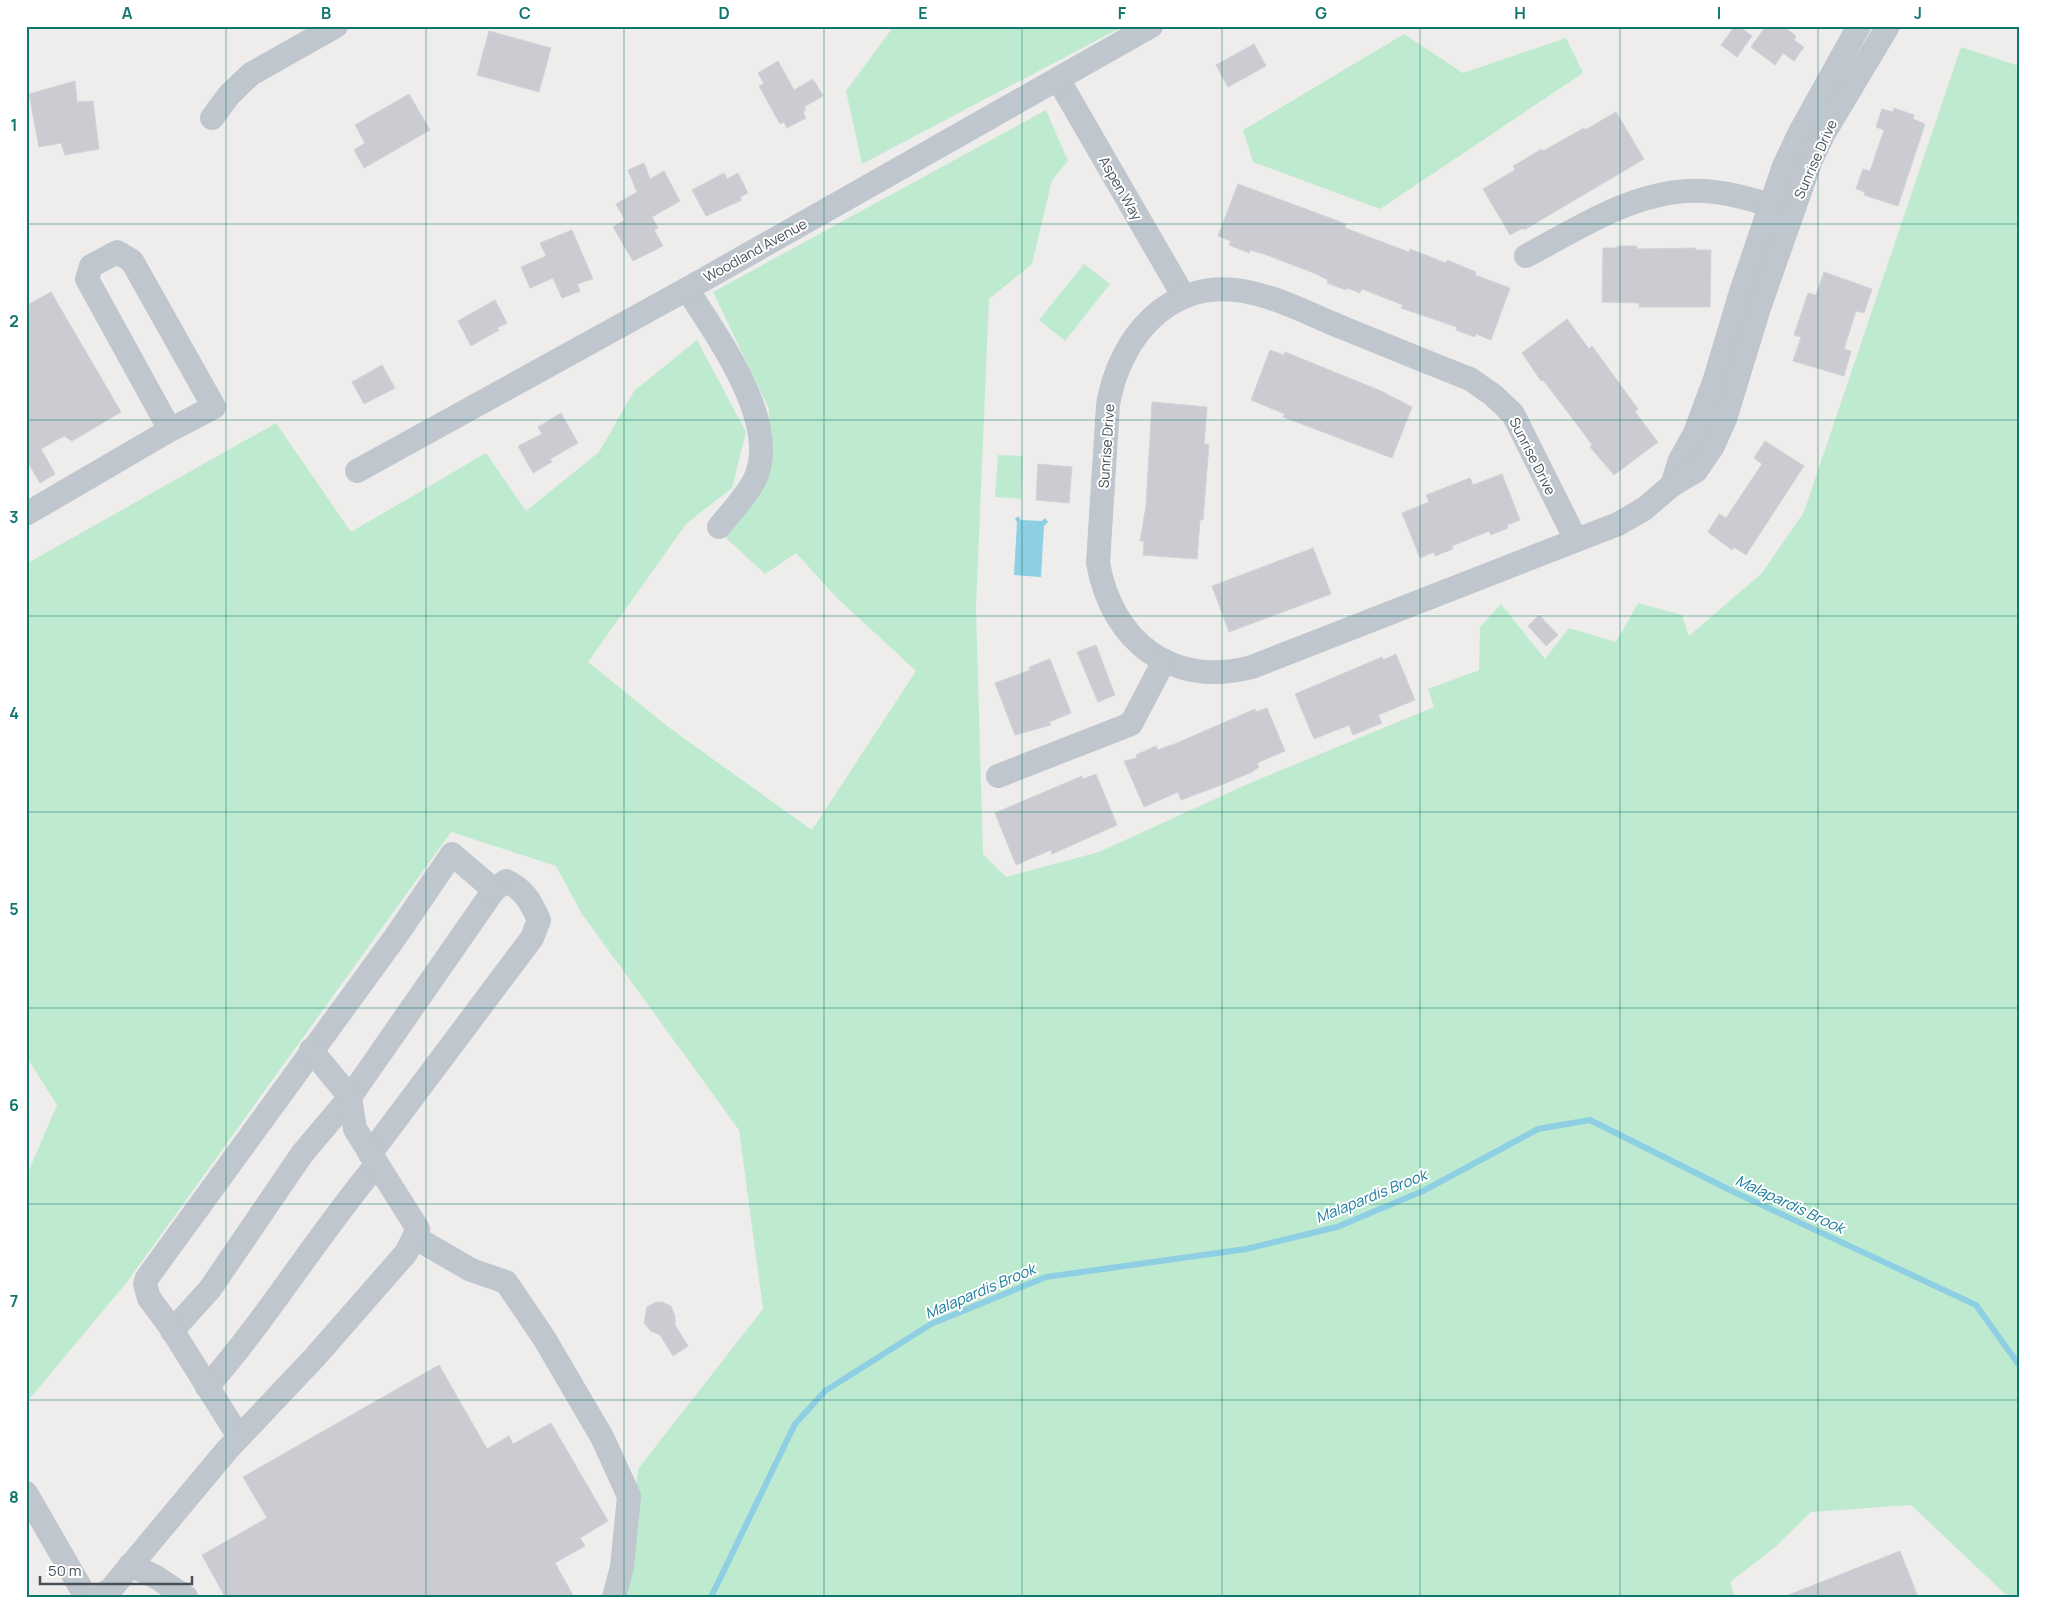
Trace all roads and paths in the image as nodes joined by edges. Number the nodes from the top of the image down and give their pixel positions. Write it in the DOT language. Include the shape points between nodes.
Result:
graph roads {
  1 [pos="336,26"];
  2 [pos="1151,26"];
  3 [pos="1859,26"];
  4 [pos="1888,26"];
  5 [pos="1058,79"];
  6 [pos="212,118"];
  7 [pos="1782,209"];
  8 [pos="1526,256"];
  9 [pos="687,289"];
  10 [pos="1184,297"];
  11 [pos="170,430"];
  12 [pos="357,471"];
  13 [pos="26,514"];
  14 [pos="719,527"];
  15 [pos="1576,540"];
  16 [pos="1164,661"];
  17 [pos="998,776"];
  18 [pos="494,890"];
  19 [pos="311,1050"];
  20 [pos="350,1097"];
  21 [pos="374,1159"];
  22 [pos="414,1237"];
  23 [pos="171,1328"];
  24 [pos="208,1386"];
  25 [pos="239,1437"];
  26 [pos="26,1492"];
  27 [pos="130,1565"];
  28 [pos="86,1597"];
  29 [pos="99,1597"];
  30 [pos="186,1597"];
  31 [pos="614,1597"];
  1 -- 6 [label="street" via="251,74 229,95"];
  2 -- 5 [label="street, Woodland Avenue"];
  3 -- 7 [label="street, Sunrise Drive" via="1784,166"];
  4 -- 7 [label="street, Sunrise Drive"];
  5 -- 9 [label="street, Woodland Avenue"];
  5 -- 10 [label="street, Aspen Way"];
  7 -- 8 [label="street" via="1751,199 1689,191 1659,196 1630,203 1601,216"];
  7 -- 15 [label="street, Sunrise Drive" via="1741,292 1726,383 1680,460 1672,485 1644,509 1618,524"];
  9 -- 12 [label="street, Woodland Avenue"];
  9 -- 14 [label="street" via="730,358 755,411 760,432 754,480"];
  10 -- 15 [label="street, Sunrise Drive" via="1222,290 1264,296 1470,379 1513,414"];
  10 -- 16 [label="street, Sunrise Drive" via="1155,314 1140,330 1127,346 1112,381 1098,563 1105,596 1118,620 1147,651"];
  11 -- 11 [label="street" via="87,279 90,266 117,252 132,261 214,407"];
  11 -- 13 [label="street"];
  15 -- 16 [label="street, Sunrise Drive" via="1252,667 1229,673 1212,673"];
  16 -- 17 [label="street" via="1131,724"];
  18 -- 19 [label="street" via="452,854"];
  18 -- 20 [label="street"];
  18 -- 21 [label="street" via="506,881 517,886 531,902 538,920 532,938"];
  19 -- 20 [label="street"];
  19 -- 23 [label="street" via="147,1278 145,1284 149,1298"];
  20 -- 21 [label="street" via="354,1129"];
  20 -- 23 [label="street" via="302,1154 210,1289"];
  21 -- 22 [label="street" via="418,1229"];
  21 -- 24 [label="street" via="253,1332"];
  22 -- 25 [label="street" via="406,1253"];
  22 -- 31 [label="street" via="471,1270 506,1282 544,1338 602,1437 629,1496 622,1567"];
  23 -- 24 [label="street"];
  24 -- 25 [label="street"];
  25 -- 27 [label="street"];
  26 -- 28 [label="street"];
  27 -- 29 [label="street" via="111,1589"];
  27 -- 30 [label="street"];
}
